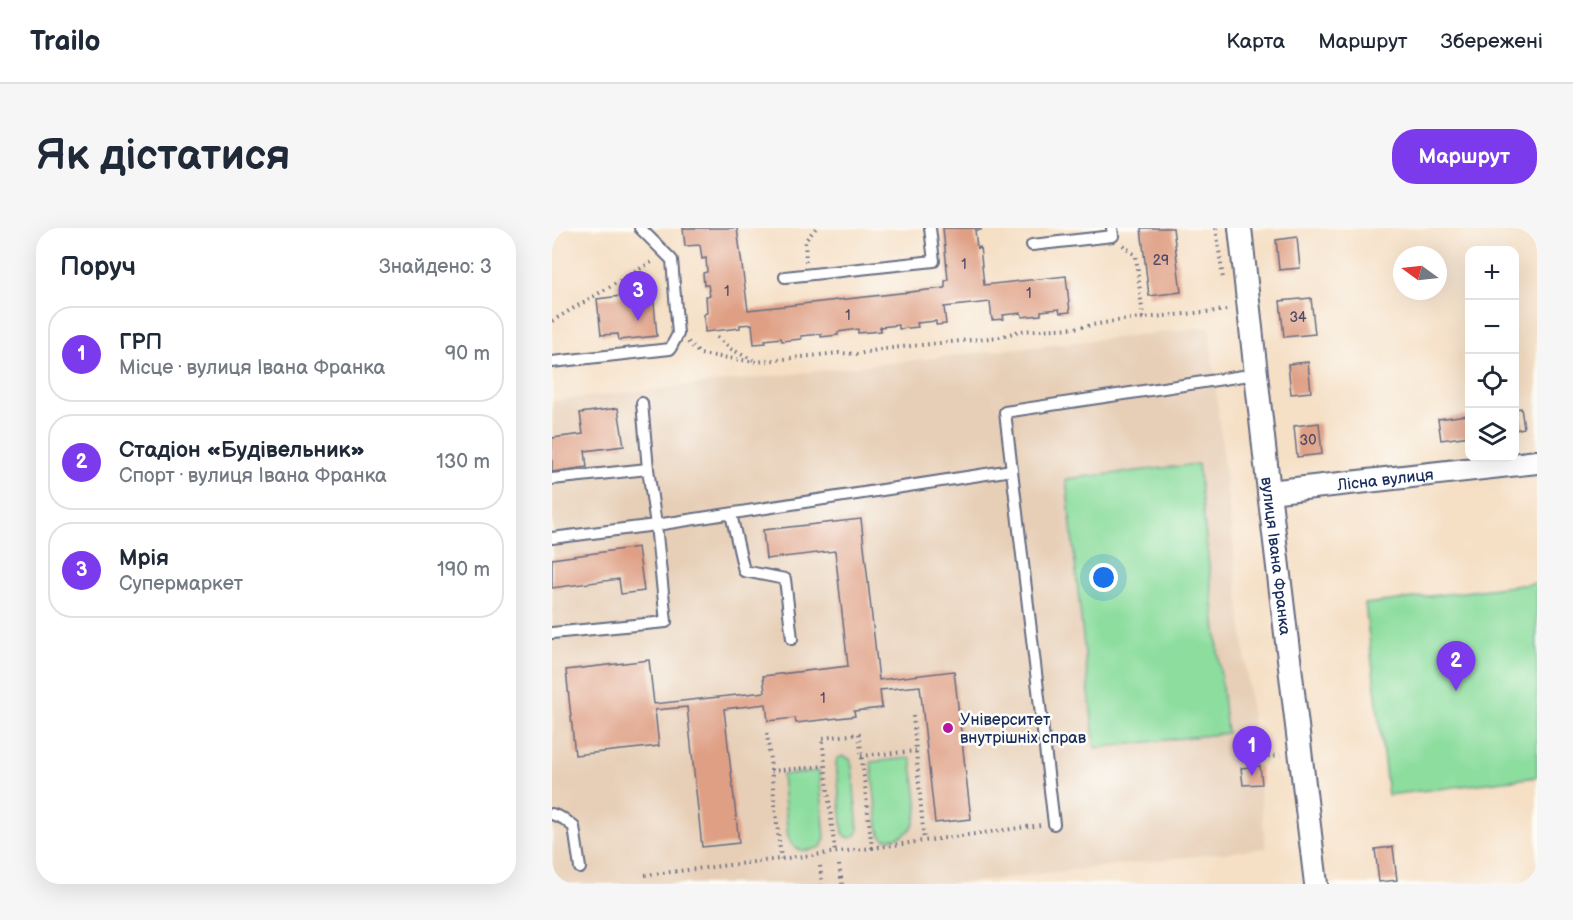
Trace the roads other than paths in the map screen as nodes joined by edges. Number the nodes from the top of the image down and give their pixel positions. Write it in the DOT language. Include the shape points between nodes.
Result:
graph roads {
  1 [pos="640,228"];
  2 [pos="930,228"];
  3 [pos="1240,228"];
  4 [pos="1112,232"];
  5 [pos="1032,245"];
  6 [pos="785,277"];
  7 [pos="552,362"];
  8 [pos="1256,374"];
  9 [pos="642,403"];
  10 [pos="1537,462"];
  11 [pos="648,469"];
  12 [pos="1012,470"];
  13 [pos="552,479"];
  14 [pos="1269,492"];
  15 [pos="731,514"];
  16 [pos="656,525"];
  17 [pos="552,538"];
  18 [pos="552,633"];
  19 [pos="792,639"];
  20 [pos="552,814"];
  21 [pos="1054,824"];
  22 [pos="580,868"];
  23 [pos="1316,884"];
  1 -- 7 [label="lane" via="672,260 678,334 670,349"];
  2 -- 6 [label="lane" via="934,261"];
  3 -- 8 [label="street, вулиця Івана Франка"];
  4 -- 5 [label="lane"];
  8 -- 12 [label="lane" via="1005,412"];
  8 -- 14 [label="street, вулиця Івана Франка"];
  9 -- 11 [label="lane"];
  10 -- 14 [label="street, Лісна вулиця"];
  11 -- 13 [label="lane"];
  11 -- 16 [label="lane"];
  12 -- 15 [label="lane"];
  12 -- 21 [label="lane"];
  14 -- 23 [label="street, вулиця Івана Франка"];
  15 -- 16 [label="lane"];
  15 -- 19 [label="lane" via="744,571 785,579"];
  16 -- 17 [label="lane"];
  16 -- 18 [label="lane" via="666,622"];
  20 -- 22 [label="lane" via="574,827"];
}
